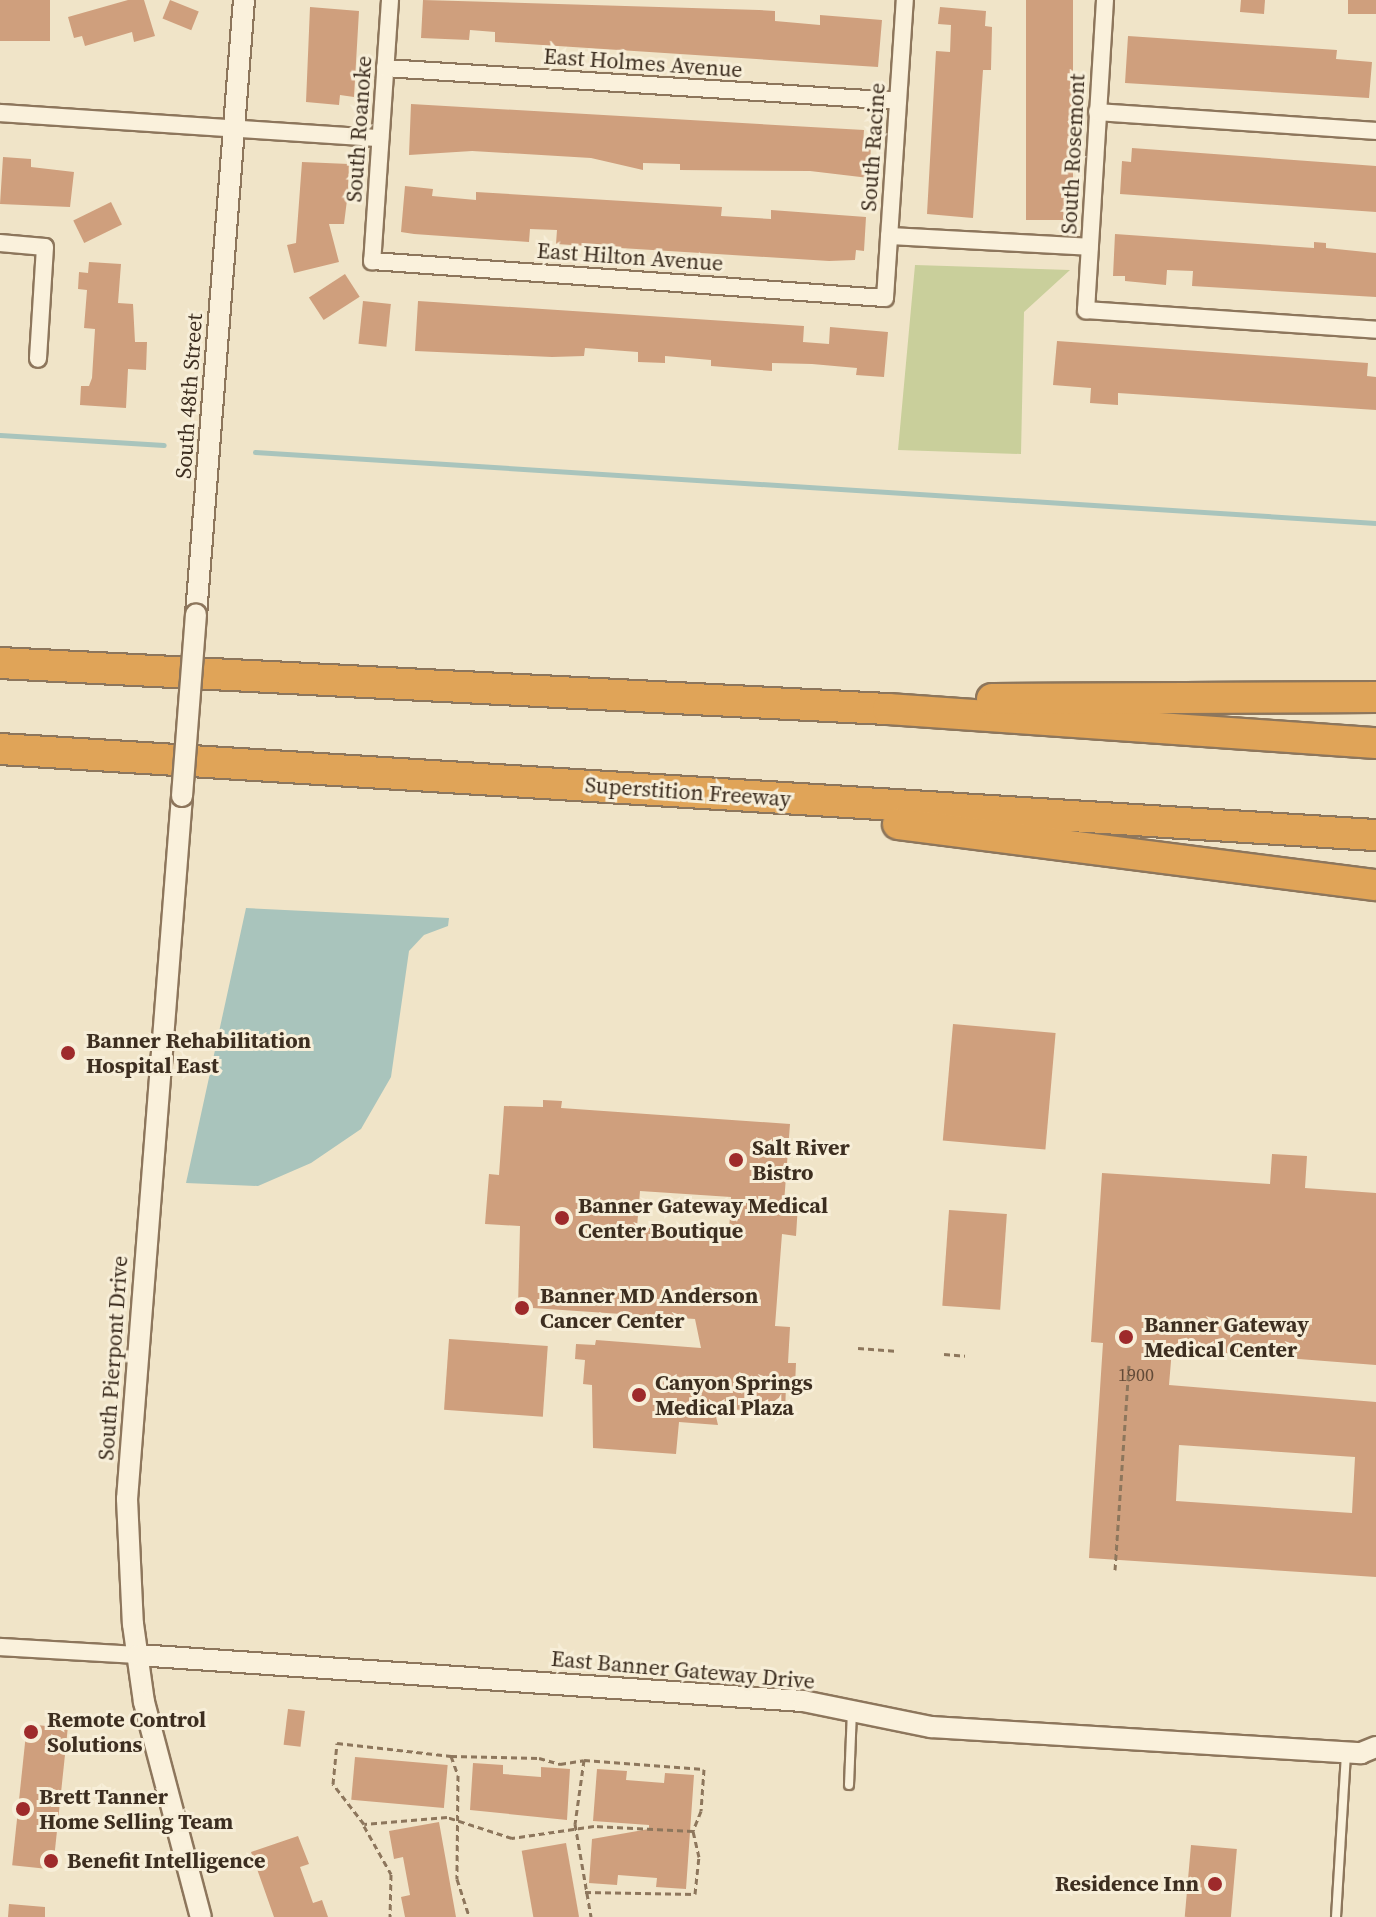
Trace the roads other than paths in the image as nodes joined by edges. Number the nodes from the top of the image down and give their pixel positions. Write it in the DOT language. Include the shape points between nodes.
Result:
graph roads {
  1 [pos="244,0"];
  2 [pos="390,0"];
  3 [pos="905,0"];
  4 [pos="1105,0"];
  5 [pos="385,68"];
  6 [pos="898,101"];
  7 [pos="1097,112"];
  8 [pos="0,113"];
  9 [pos="233,126"];
  10 [pos="1376,131"];
  11 [pos="380,138"];
  12 [pos="889,236"];
  13 [pos="0,243"];
  14 [pos="1090,247"];
  15 [pos="372,261"];
  16 [pos="885,298"];
  17 [pos="1376,330"];
  18 [pos="38,359"];
  19 [pos="0,663"];
  20 [pos="1376,697"];
  21 [pos="888,709"];
  22 [pos="1376,743"];
  23 [pos="0,749"];
  24 [pos="566,784"];
  25 [pos="182,796"];
  26 [pos="1376,835"];
  27 [pos="1376,885"];
  28 [pos="0,1647"];
  29 [pos="138,1655"];
  30 [pos="852,1710"];
  31 [pos="1365,1754"];
  32 [pos="849,1785"];
  33 [pos="201,1917"];
  34 [pos="1336,1917"];
  1 -- 9 [label="street, South 48th Street"];
  2 -- 5 [label="street, South Roanoke"];
  3 -- 6 [label="street, South Racine"];
  4 -- 7 [label="street, South Rosemont"];
  5 -- 6 [label="street, East Holmes Avenue"];
  5 -- 11 [label="street, South Roanoke"];
  6 -- 12 [label="street, South Racine"];
  7 -- 10 [label="street"];
  7 -- 14 [label="street, South Rosemont"];
  8 -- 9 [label="street"];
  9 -- 11 [label="street"];
  9 -- 25 [label="street, South 48th Street, bridge"];
  11 -- 15 [label="street, South Roanoke"];
  12 -- 14 [label="street"];
  12 -- 16 [label="street, South Racine"];
  13 -- 18 [label="street" via="45,247"];
  14 -- 17 [label="street, South Rosemont" via="1086,310"];
  15 -- 16 [label="street, East Hilton Avenue"];
  19 -- 21 [label="highway"];
  20 -- 21 [label="highway" via="924,699"];
  21 -- 22 [label="highway"];
  23 -- 24 [label="highway, Superstition Freeway"];
  24 -- 26 [label="highway, Superstition Freeway"];
  24 -- 27 [label="highway"];
  25 -- 29 [label="street, South Pierpont Drive" via="129,1454"];
  28 -- 29 [label="street, East Banner Gateway Drive"];
  29 -- 30 [label="street, East Banner Gateway Drive" via="749,1697"];
  29 -- 33 [label="street, South Pierpont Drive" via="147,1718"];
  30 -- 31 [label="street, East Banner Gateway Drive" via="931,1727"];
  30 -- 32 [label="lane"];
  31 -- 34 [label="lane"];
}
